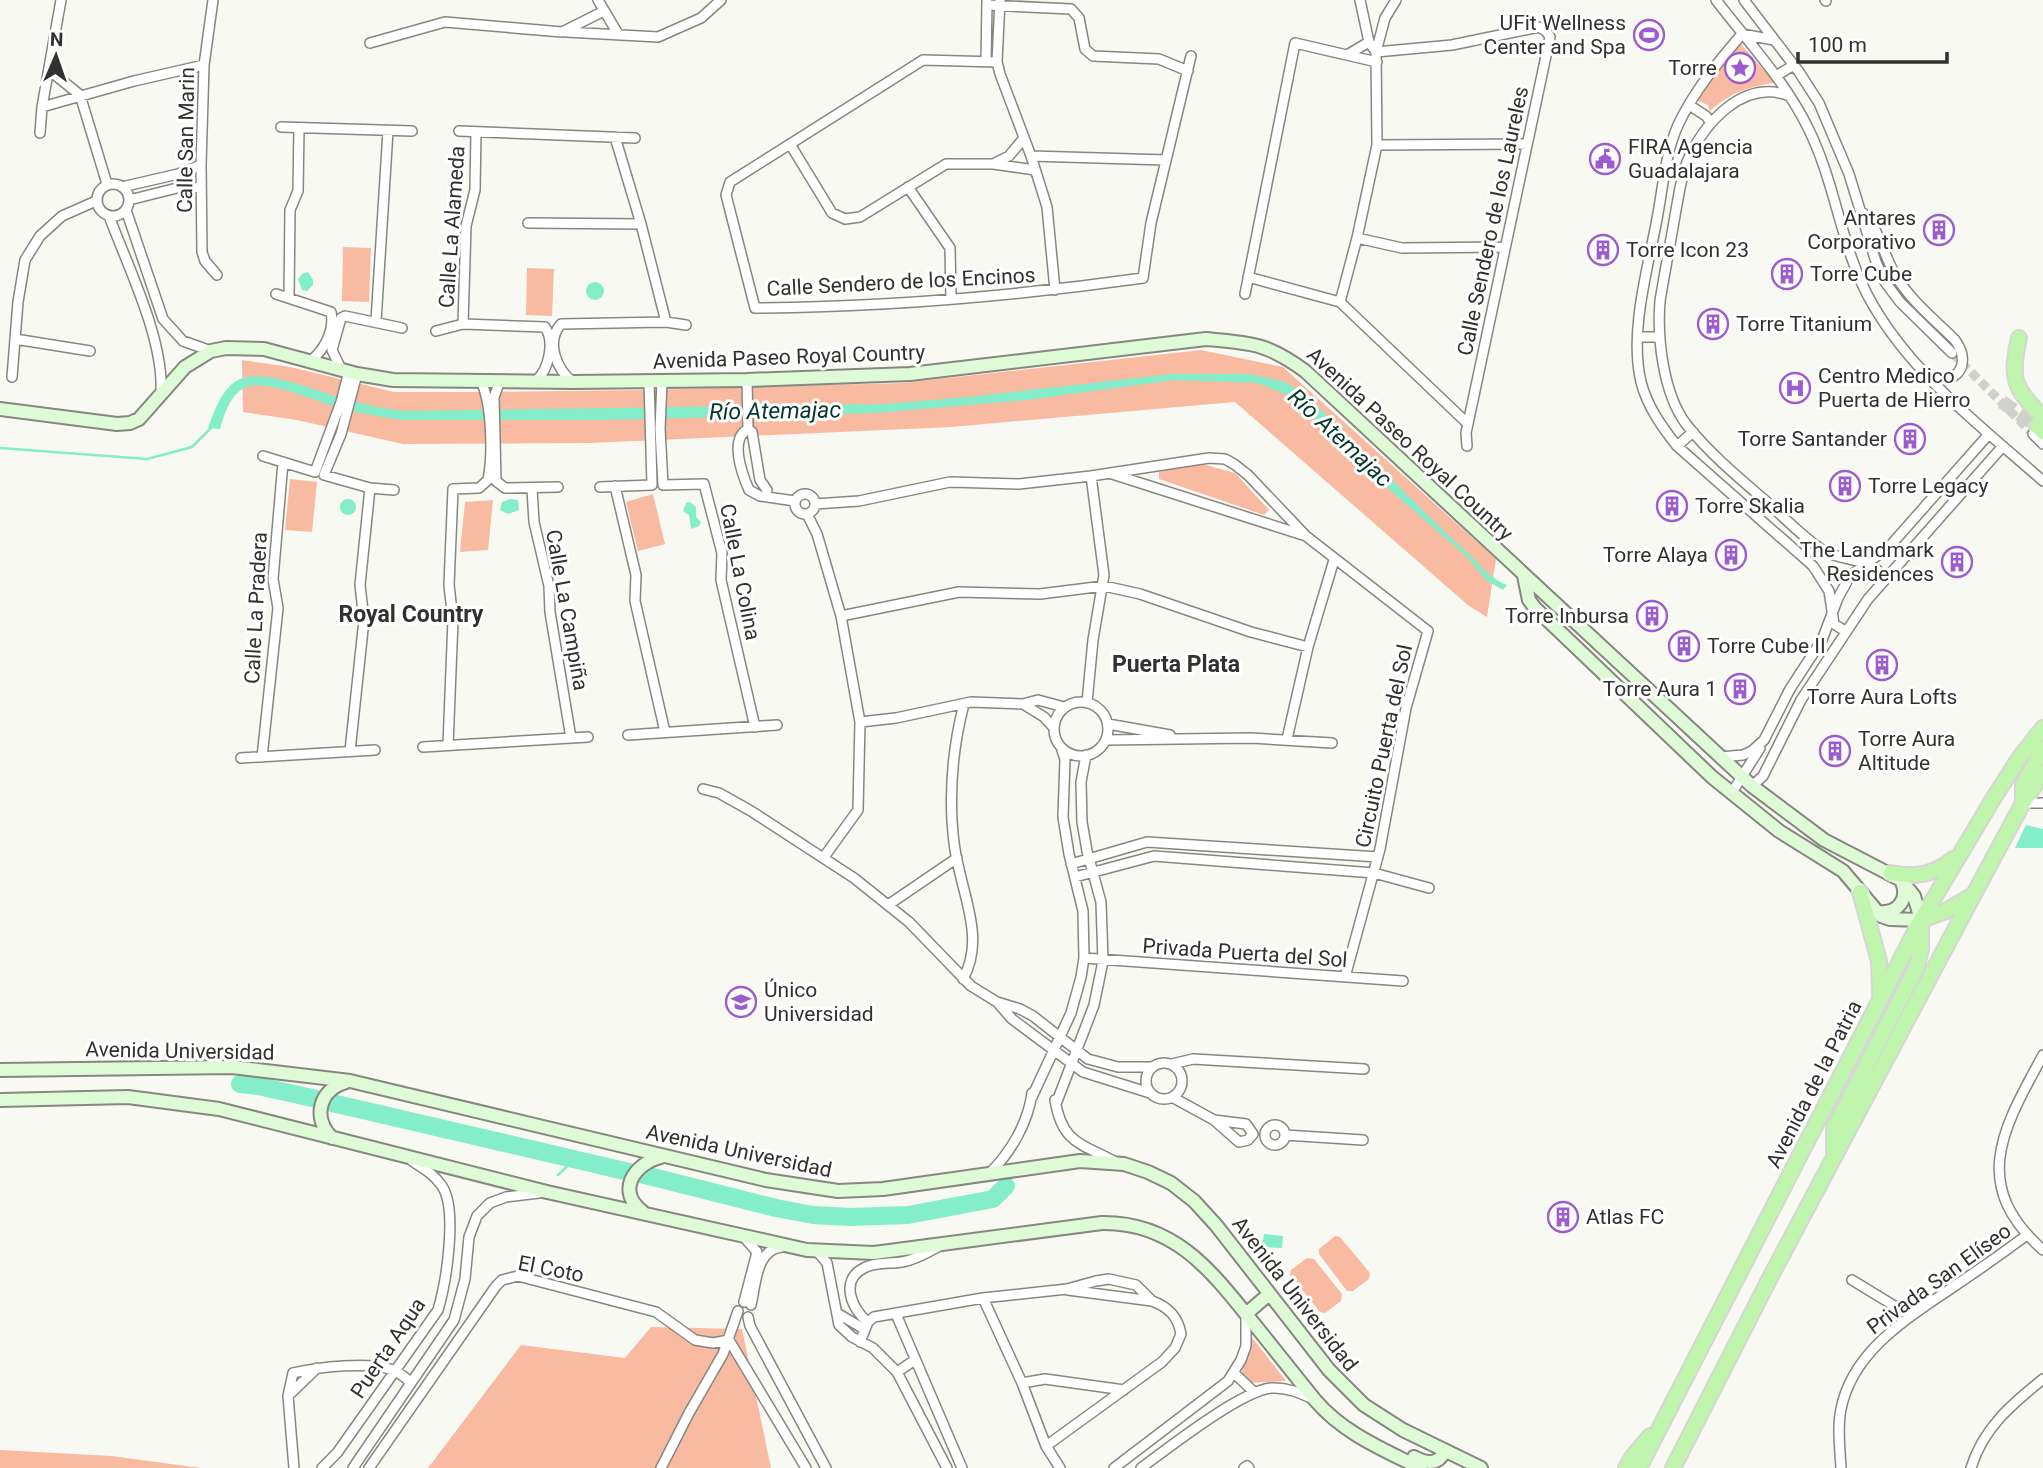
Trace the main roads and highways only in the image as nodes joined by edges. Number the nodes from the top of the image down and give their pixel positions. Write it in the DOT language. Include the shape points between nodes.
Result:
graph roads {
  1 [pos="2019,338"];
  2 [pos="2039,427"];
  3 [pos="2043,728"];
  4 [pos="2043,749"];
  5 [pos="2020,758"];
  6 [pos="2043,773"];
  7 [pos="2023,803"];
  8 [pos="1959,853"];
  9 [pos="1896,877"];
  10 [pos="1860,892"];
  11 [pos="1974,894"];
  12 [pos="1921,920"];
  13 [pos="1878,1004"];
  14 [pos="1834,1157"];
  15 [pos="1659,1428"];
  16 [pos="1626,1468"];
  17 [pos="1639,1468"];
  18 [pos="1673,1468"];
  1 -- 2 [label="main road" via="2013,364 2017,384"];
  3 -- 5 [label="main road, Avenida de la Patria"];
  4 -- 7 [label="main road" via="2023,785"];
  5 -- 7 [label="main road" via="2011,791"];
  5 -- 8 [label="main road, Avenida de la Patria"];
  6 -- 7 [label="main road"];
  7 -- 11 [label="main road"];
  8 -- 9 [label="main road" via="1925,874"];
  8 -- 12 [label="main road, Avenida de la Patria"];
  10 -- 13 [label="main road" via="1879,961"];
  11 -- 12 [label="main road"];
  11 -- 14 [label="main road"];
  12 -- 13 [label="main road, Avenida de la Patria"];
  12 -- 14 [label="main road" via="1916,969 1835,1128"];
  13 -- 15 [label="main road, Avenida de la Patria"];
  14 -- 18 [label="main road"];
  15 -- 16 [label="main road"];
  15 -- 17 [label="main road, Avenida de la Patria"];
}
